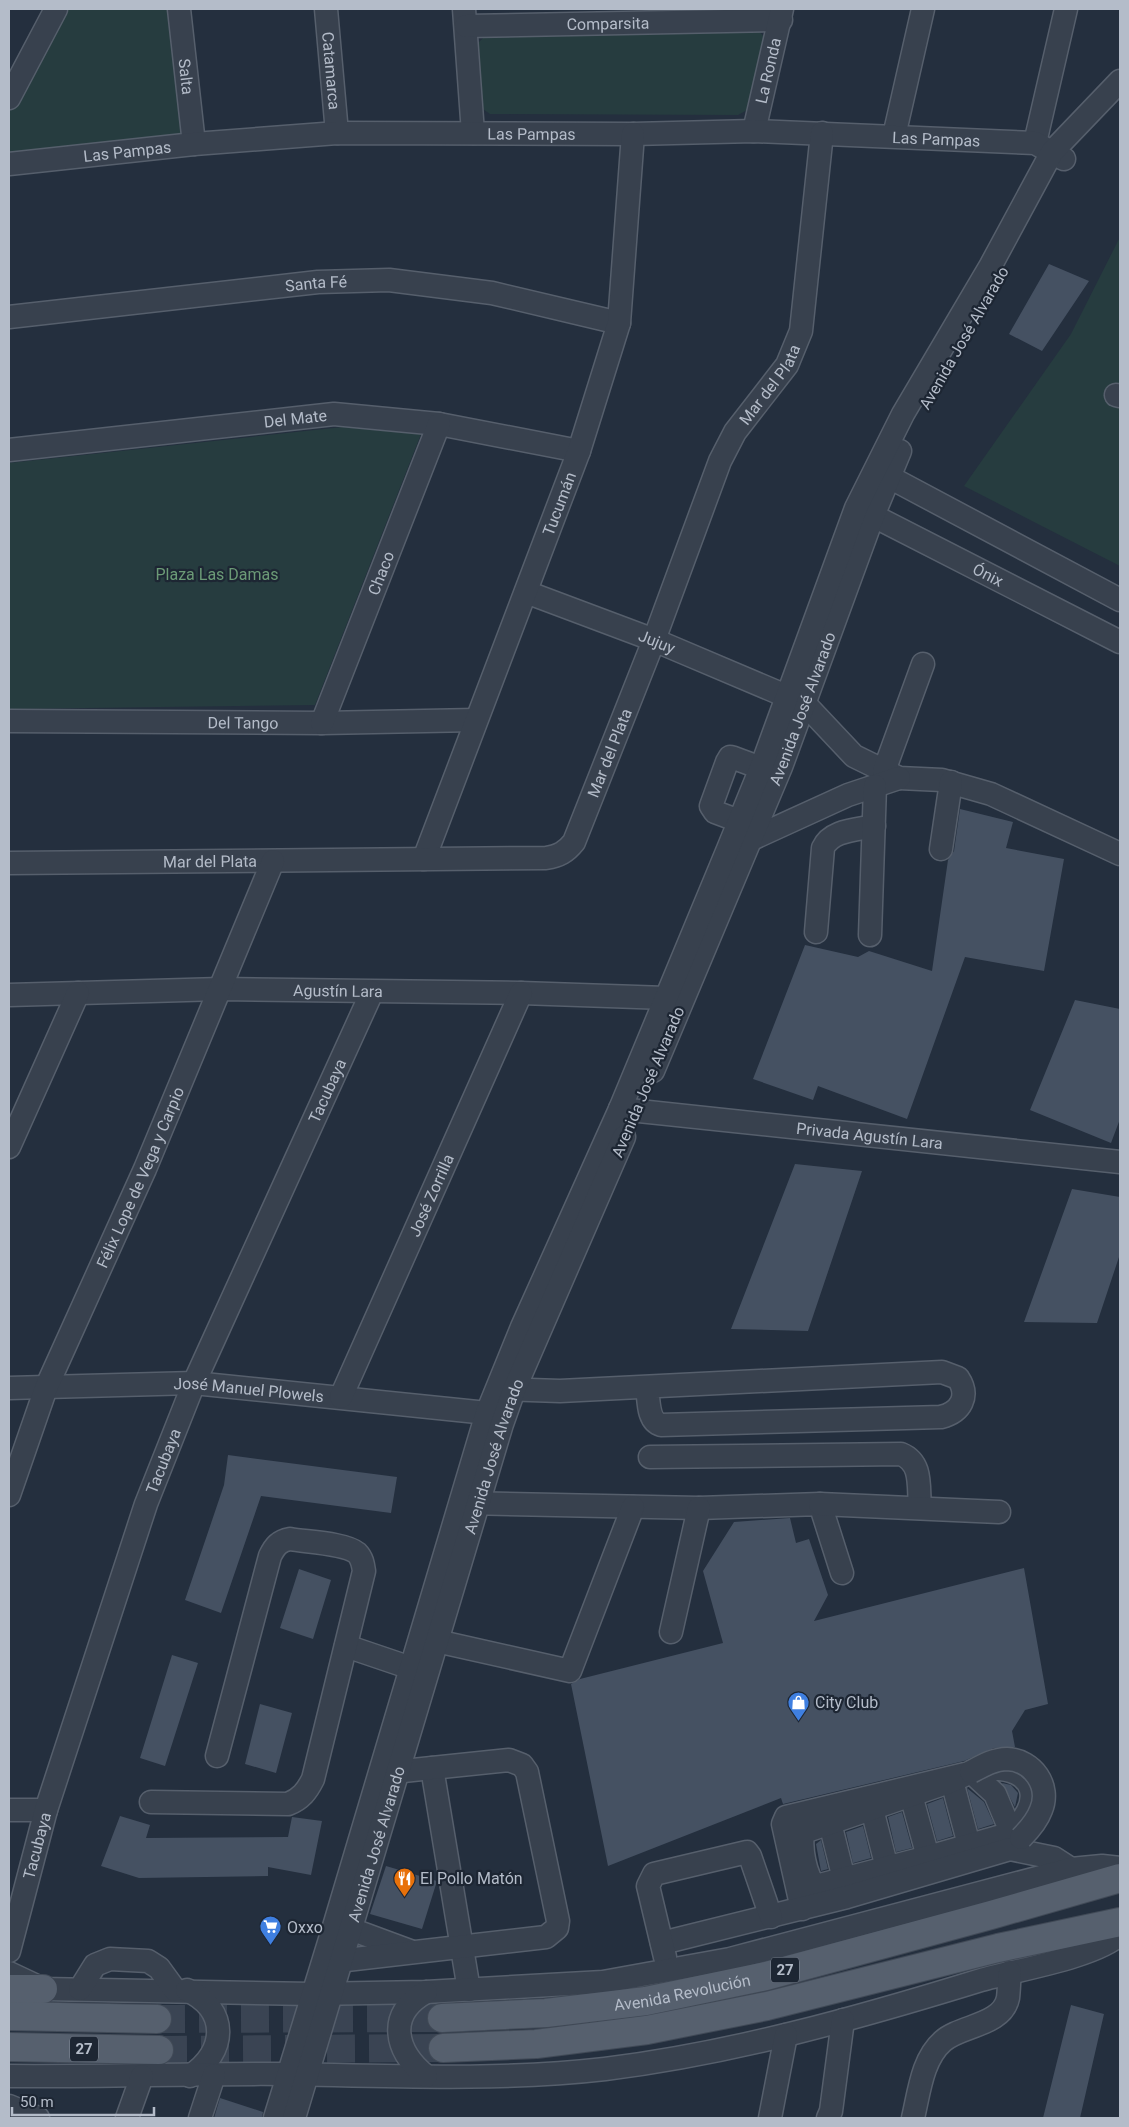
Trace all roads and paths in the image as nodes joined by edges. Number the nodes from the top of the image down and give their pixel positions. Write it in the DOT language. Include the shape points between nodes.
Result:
graph roads {
  1 [pos="56,9"];
  2 [pos="179,9"];
  3 [pos="326,9"];
  4 [pos="923,9"];
  5 [pos="1066,9"];
  6 [pos="781,14"];
  7 [pos="465,17"];
  8 [pos="1120,81"];
  9 [pos="9,98"];
  10 [pos="1120,100"];
  11 [pos="754,131"];
  12 [pos="337,133"];
  13 [pos="473,133"];
  14 [pos="822,133"];
  15 [pos="633,134"];
  16 [pos="894,136"];
  17 [pos="194,144"];
  18 [pos="1051,152"];
  19 [pos="9,164"];
  20 [pos="9,317"];
  21 [pos="619,323"];
  22 [pos="439,424"];
  23 [pos="9,450"];
  24 [pos="580,451"];
  25 [pos="882,473"];
  26 [pos="864,512"];
  27 [pos="526,592"];
  28 [pos="1120,600"];
  29 [pos="654,640"];
  30 [pos="1120,642"];
  31 [pos="923,664"];
  32 [pos="796,700"];
  33 [pos="476,720"];
  34 [pos="9,721"];
  35 [pos="322,723"];
  36 [pos="761,768"];
  37 [pos="886,778"];
  38 [pos="951,782"];
  39 [pos="874,826"];
  40 [pos="745,831"];
  41 [pos="941,849"];
  42 [pos="1120,854"];
  43 [pos="424,859"];
  44 [pos="273,861"];
  45 [pos="9,863"];
  46 [pos="816,932"];
  47 [pos="870,935"];
  48 [pos="221,989"];
  49 [pos="372,992"];
  50 [pos="78,993"];
  51 [pos="521,993"];
  52 [pos="9,995"];
  53 [pos="674,1000"];
  54 [pos="628,1110"];
  55 [pos="9,1147"];
  56 [pos="1120,1162"];
  57 [pos="194,1383"];
  58 [pos="647,1387"];
  59 [pos="9,1388"];
  60 [pos="46,1388"];
  61 [pos="505,1389"];
  62 [pos="341,1397"];
  63 [pos="487,1413"];
  64 [pos="650,1457"];
  65 [pos="9,1495"];
  66 [pos="468,1503"];
  67 [pos="820,1504"];
  68 [pos="633,1507"];
  69 [pos="699,1508"];
  70 [pos="920,1508"];
  71 [pos="998,1512"];
  72 [pos="842,1573"];
  73 [pos="671,1632"];
  74 [pos="428,1640"];
  75 [pos="344,1654"];
  76 [pos="409,1675"];
  77 [pos="217,1756"];
  78 [pos="432,1768"];
  79 [pos="389,1773"];
  80 [pos="969,1774"];
  81 [pos="911,1796"];
  82 [pos="152,1802"];
  83 [pos="872,1809"];
  84 [pos="9,1810"];
  85 [pos="46,1810"];
  86 [pos="830,1823"];
  87 [pos="1014,1840"];
  88 [pos="969,1845"];
  89 [pos="925,1866"];
  90 [pos="887,1868"];
  91 [pos="1120,1868"];
  92 [pos="1071,1869"];
  93 [pos="1120,1878"];
  94 [pos="844,1880"];
  95 [pos="930,1906"];
  96 [pos="802,1909"];
  97 [pos="771,1917"];
  98 [pos="1120,1922"];
  99 [pos="343,1926"];
  100 [pos="1120,1934"];
  101 [pos="662,1943"];
  102 [pos="464,1947"];
  103 [pos="9,1950"];
  104 [pos="413,1952"];
  105 [pos="332,1961"];
  106 [pos="668,1971"];
  107 [pos="1010,1972"];
  108 [pos="9,1974"];
  109 [pos="9,1989"];
  110 [pos="43,1989"];
  111 [pos="80,1989"];
  112 [pos="181,1990"];
  113 [pos="469,1990"];
  114 [pos="426,1992"];
  115 [pos="322,1994"];
  116 [pos="9,2016"];
  117 [pos="442,2018"];
  118 [pos="157,2019"];
  119 [pos="842,2020"];
  120 [pos="786,2035"];
  121 [pos="9,2047"];
  122 [pos="443,2048"];
  123 [pos="159,2050"];
  124 [pos="214,2075"];
  125 [pos="297,2075"];
  126 [pos="142,2076"];
  127 [pos="190,2076"];
  128 [pos="426,2076"];
  129 [pos="10,2082"];
  130 [pos="9,2106"];
  131 [pos="38,2118"];
  132 [pos="127,2118"];
  133 [pos="200,2118"];
  134 [pos="275,2118"];
  135 [pos="294,2118"];
  136 [pos="770,2118"];
  137 [pos="828,2118"];
  138 [pos="913,2118"];
  1 -- 9 [label="street"];
  2 -- 17 [label="street, Salta"];
  3 -- 12 [label="street, Catamarca"];
  4 -- 16 [label="street"];
  5 -- 18 [label="street"];
  6 -- 7 [label="street, Comparsita"];
  6 -- 11 [label="street, La Ronda"];
  7 -- 13 [label="street"];
  8 -- 18 [label="street"];
  10 -- 18 [label="street" via="1094,124"];
  11 -- 14 [label="street, Las Pampas"];
  11 -- 15 [label="street, Las Pampas"];
  12 -- 13 [label="street, Las Pampas"];
  12 -- 17 [label="street, Las Pampas"];
  13 -- 15 [label="street, Las Pampas"];
  14 -- 16 [label="street, Las Pampas"];
  14 -- 29 [label="street, Mar del Plata" via="801,331 787,365 735,432 720,461"];
  15 -- 21 [label="street, Tucumán"];
  16 -- 18 [label="street, Las Pampas"];
  17 -- 19 [label="street, Las Pampas"];
  18 -- 25 [label="street, Avenida José Alvarado" via="991,265 903,414"];
  20 -- 21 [label="street, Santa Fé" via="318,282 389,280 492,293"];
  21 -- 24 [label="street, Tucumán"];
  22 -- 23 [label="street, Del Mate" via="334,414"];
  22 -- 24 [label="street, Del Mate"];
  22 -- 35 [label="street, Chaco"];
  24 -- 27 [label="street, Tucumán"];
  25 -- 26 [label="street, Avenida José Alvarado"];
  25 -- 28 [label="street"];
  26 -- 30 [label="street, Ónix"];
  26 -- 32 [label="street, Avenida José Alvarado"];
  27 -- 29 [label="street, Jujuy"];
  27 -- 33 [label="street, Tucumán"];
  29 -- 32 [label="street, Jujuy"];
  29 -- 43 [label="street, Mar del Plata" via="574,842 567,851 546,858"];
  31 -- 37 [label="street"];
  32 -- 36 [label="street, Avenida José Alvarado"];
  32 -- 37 [label="street" via="854,756"];
  32 -- 40 [label="street, Avenida José Alvarado"];
  33 -- 35 [label="street, Del Tango"];
  33 -- 43 [label="street, Tucumán"];
  34 -- 35 [label="street, Del Tango"];
  36 -- 40 [label="street, Avenida José Alvarado"];
  36 -- 40 [label="street" via="730,758 711,806"];
  37 -- 38 [label="street"];
  37 -- 39 [label="street"];
  37 -- 40 [label="street" via="848,795"];
  38 -- 41 [label="street"];
  38 -- 42 [label="street" via="991,794"];
  39 -- 46 [label="street" via="833,835 826,841"];
  39 -- 47 [label="street"];
  40 -- 53 [label="street, Avenida José Alvarado"];
  40 -- 53 [label="street, Avenida José Alvarado" via="728,849"];
  43 -- 44 [label="street, Mar del Plata"];
  44 -- 45 [label="street, Mar del Plata"];
  44 -- 48 [label="street, Félix Lope de Vega y Carpio"];
  48 -- 49 [label="street, Agustín Lara"];
  48 -- 50 [label="street, Agustín Lara"];
  48 -- 60 [label="street, Félix Lope de Vega y Carpio" via="145,1170"];
  49 -- 51 [label="street, Agustín Lara"];
  49 -- 57 [label="street, Tacubaya"];
  50 -- 52 [label="street, Agustín Lara"];
  50 -- 55 [label="street"];
  51 -- 53 [label="street, Agustín Lara"];
  51 -- 62 [label="street, José Zorrilla"];
  53 -- 54 [label="street, Avenida José Alvarado"];
  54 -- 56 [label="street, Privada Agustín Lara"];
  54 -- 61 [label="street, Avenida José Alvarado"];
  57 -- 60 [label="street, José Manuel Plowels"];
  57 -- 62 [label="street, José Manuel Plowels"];
  57 -- 85 [label="street, Tacubaya" via="146,1504"];
  58 -- 58 [label="street" via="942,1372 958,1378 964,1391 955,1412 941,1416 661,1425 651,1416"];
  58 -- 61 [label="street" via="560,1391"];
  59 -- 60 [label="street, José Manuel Plowels"];
  60 -- 65 [label="street, Félix Lope de Vega y Carpio"];
  61 -- 63 [label="street, Avenida José Alvarado"];
  61 -- 66 [label="street, Avenida José Alvarado"];
  62 -- 63 [label="street, José Manuel Plowels"];
  63 -- 66 [label="street, Avenida José Alvarado"];
  64 -- 70 [label="street" via="901,1454 911,1458 916,1466"];
  66 -- 68 [label="street"];
  66 -- 74 [label="street, Avenida José Alvarado"];
  67 -- 69 [label="street"];
  67 -- 70 [label="street"];
  67 -- 72 [label="street"];
  68 -- 69 [label="street"];
  68 -- 74 [label="street" via="570,1672"];
  69 -- 73 [label="street"];
  70 -- 71 [label="street"];
  74 -- 76 [label="street, Avenida José Alvarado"];
  74 -- 79 [label="street, Avenida José Alvarado"];
  75 -- 76 [label="street"];
  75 -- 77 [label="street" via="364,1571 363,1561 348,1548 290,1539 281,1541 270,1556"];
  75 -- 82 [label="street" via="313,1778 298,1800 288,1804"];
  76 -- 79 [label="street, Avenida José Alvarado"];
  78 -- 79 [label="street"];
  78 -- 102 [label="street"];
  78 -- 102 [label="street" via="509,1760 522,1765 527,1772 558,1921 556,1928 546,1937"];
  79 -- 99 [label="street, Avenida José Alvarado"];
  80 -- 81 [label="street"];
  80 -- 87 [label="street" via="994,1794"];
  80 -- 87 [label="street, bridge" via="987,1763 1006,1759 1019,1761 1034,1770 1043,1786 1042,1809 1038,1818"];
  80 -- 88 [label="street"];
  80 -- 96 [label="street" via="786,1817 783,1824"];
  81 -- 83 [label="street"];
  81 -- 89 [label="street"];
  83 -- 86 [label="street"];
  83 -- 90 [label="street"];
  84 -- 85 [label="street"];
  85 -- 103 [label="street, Tacubaya"];
  86 -- 94 [label="street"];
  86 -- 94 [label="street" via="804,1832 801,1844 813,1884"];
  87 -- 88 [label="street"];
  87 -- 89 [label="street"];
  87 -- 92 [label="street"];
  88 -- 89 [label="street"];
  89 -- 90 [label="street"];
  89 -- 95 [label="street"];
  89 -- 96 [label="street"];
  90 -- 94 [label="street"];
  91 -- 92 [label="street"];
  92 -- 95 [label="street"];
  93 -- 117 [label="main road, Avenida Revolución / 27" via="766,1976 646,2001 546,2013"];
  95 -- 106 [label="street" via="730,1959"];
  96 -- 97 [label="street"];
  97 -- 101 [label="street"];
  97 -- 101 [label="street" via="749,1854 744,1852 702,1862 654,1874 651,1878 648,1886"];
  98 -- 122 [label="main road, Avenida Revolución / 27" via="998,1948 767,2006 647,2030 536,2044"];
  99 -- 104 [label="street"];
  99 -- 105 [label="street, Avenida José Alvarado"];
  100 -- 107 [label="street" via="1087,1952"];
  101 -- 106 [label="street"];
  102 -- 104 [label="street"];
  102 -- 113 [label="street"];
  104 -- 105 [label="street"];
  105 -- 115 [label="street, Avenida José Alvarado"];
  106 -- 113 [label="street" via="603,1982"];
  107 -- 119 [label="street"];
  107 -- 138 [label="street" via="1008,1999 1000,2012 955,2033 934,2051 924,2073"];
  108 -- 110 [label="street"];
  109 -- 110 [label="main road"];
  110 -- 111 [label="street"];
  111 -- 112 [label="street"];
  111 -- 112 [label="street" via="95,1965 110,1959 148,1961 160,1968"];
  112 -- 115 [label="street"];
  112 -- 127 [label="street" via="201,1998 212,2010 218,2031 214,2052"];
  113 -- 114 [label="street"];
  114 -- 115 [label="street"];
  114 -- 128 [label="street" via="405,2010 400,2039 407,2058"];
  115 -- 125 [label="street, Avenida José Alvarado"];
  116 -- 118 [label="main road, 27"];
  119 -- 120 [label="street"];
  119 -- 137 [label="street"];
  120 -- 128 [label="street" via="682,2058 603,2069 505,2076"];
  120 -- 136 [label="street"];
  121 -- 123 [label="main road, 27"];
  124 -- 125 [label="street"];
  124 -- 127 [label="street"];
  124 -- 133 [label="street"];
  125 -- 128 [label="street"];
  125 -- 134 [label="street, Avenida José Alvarado"];
  125 -- 135 [label="street, Avenida José Alvarado"];
  126 -- 127 [label="street"];
  126 -- 129 [label="street"];
  126 -- 132 [label="street"];
  130 -- 131 [label="street"];
}
